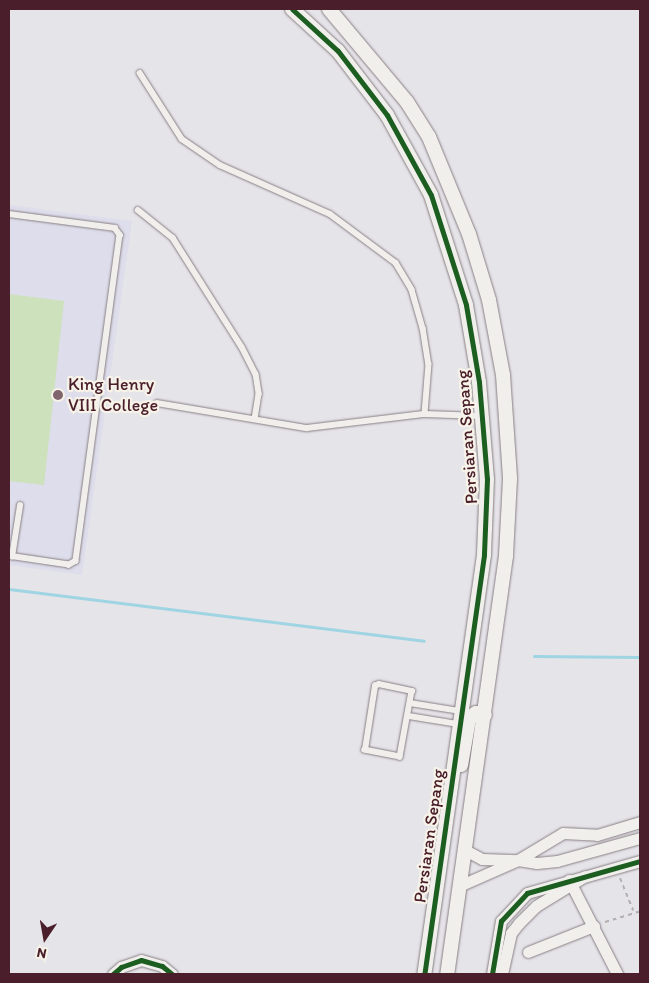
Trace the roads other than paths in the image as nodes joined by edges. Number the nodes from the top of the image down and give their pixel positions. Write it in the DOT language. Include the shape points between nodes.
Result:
graph roads {
  1 [pos="292,9"];
  2 [pos="329,9"];
  3 [pos="140,73"];
  4 [pos="138,210"];
  5 [pos="9,214"];
  6 [pos="157,403"];
  7 [pos="425,414"];
  8 [pos="483,416"];
  9 [pos="256,418"];
  10 [pos="20,506"];
  11 [pos="10,557"];
  12 [pos="410,703"];
  13 [pos="485,715"];
  14 [pos="408,716"];
  15 [pos="459,718"];
  16 [pos="640,822"];
  17 [pos="640,838"];
  18 [pos="465,850"];
  19 [pos="518,860"];
  20 [pos="640,861"];
  21 [pos="437,881"];
  22 [pos="570,882"];
  23 [pos="459,886"];
  24 [pos="594,926"];
  25 [pos="528,952"];
  26 [pos="113,974"];
  27 [pos="172,974"];
  28 [pos="424,974"];
  29 [pos="447,974"];
  30 [pos="492,974"];
  31 [pos="502,974"];
  32 [pos="617,974"];
  1 -- 8 [label="street, Persiaran Sepang" via="338,51 387,115 431,195 466,305"];
  2 -- 13 [label="street, Persiaran Sepang" via="395,87 429,137 466,225 489,300 503,375 510,479 506,556"];
  3 -- 7 [label="lane" via="182,139 220,165 330,214 396,263 412,290 423,328 429,364"];
  4 -- 9 [label="lane" via="173,238 242,346 256,374 259,394"];
  5 -- 11 [label="lane" via="115,228 120,235 76,561 69,565"];
  6 -- 9 [label="lane"];
  7 -- 8 [label="lane"];
  7 -- 9 [label="lane" via="307,428"];
  8 -- 15 [label="street, Persiaran Sepang" via="487,479 484,555"];
  10 -- 11 [label="lane"];
  12 -- 14 [label="lane"];
  12 -- 14 [label="lane" via="411,689 375,686 366,752 400,757"];
  12 -- 15 [label="lane"];
  13 -- 18 [label="street, Persiaran Sepang"];
  13 -- 21 [label="street" via="476,713 469,719"];
  14 -- 15 [label="lane"];
  15 -- 21 [label="street, Persiaran Sepang"];
  16 -- 19 [label="street" via="597,834 563,833"];
  17 -- 19 [label="street" via="557,861 537,863"];
  18 -- 19 [label="street" via="482,859"];
  18 -- 23 [label="street, Persiaran Sepang"];
  19 -- 23 [label="street"];
  20 -- 22 [label="street"];
  21 -- 28 [label="street, Persiaran Sepang"];
  22 -- 24 [label="street"];
  22 -- 30 [label="street" via="527,893 506,915 498,928"];
  22 -- 31 [label="street" via="518,922 511,933"];
  23 -- 29 [label="street, Persiaran Sepang"];
  24 -- 25 [label="street"];
  24 -- 32 [label="street"];
  26 -- 27 [label="street" via="121,967 142,960 162,966"];
}
